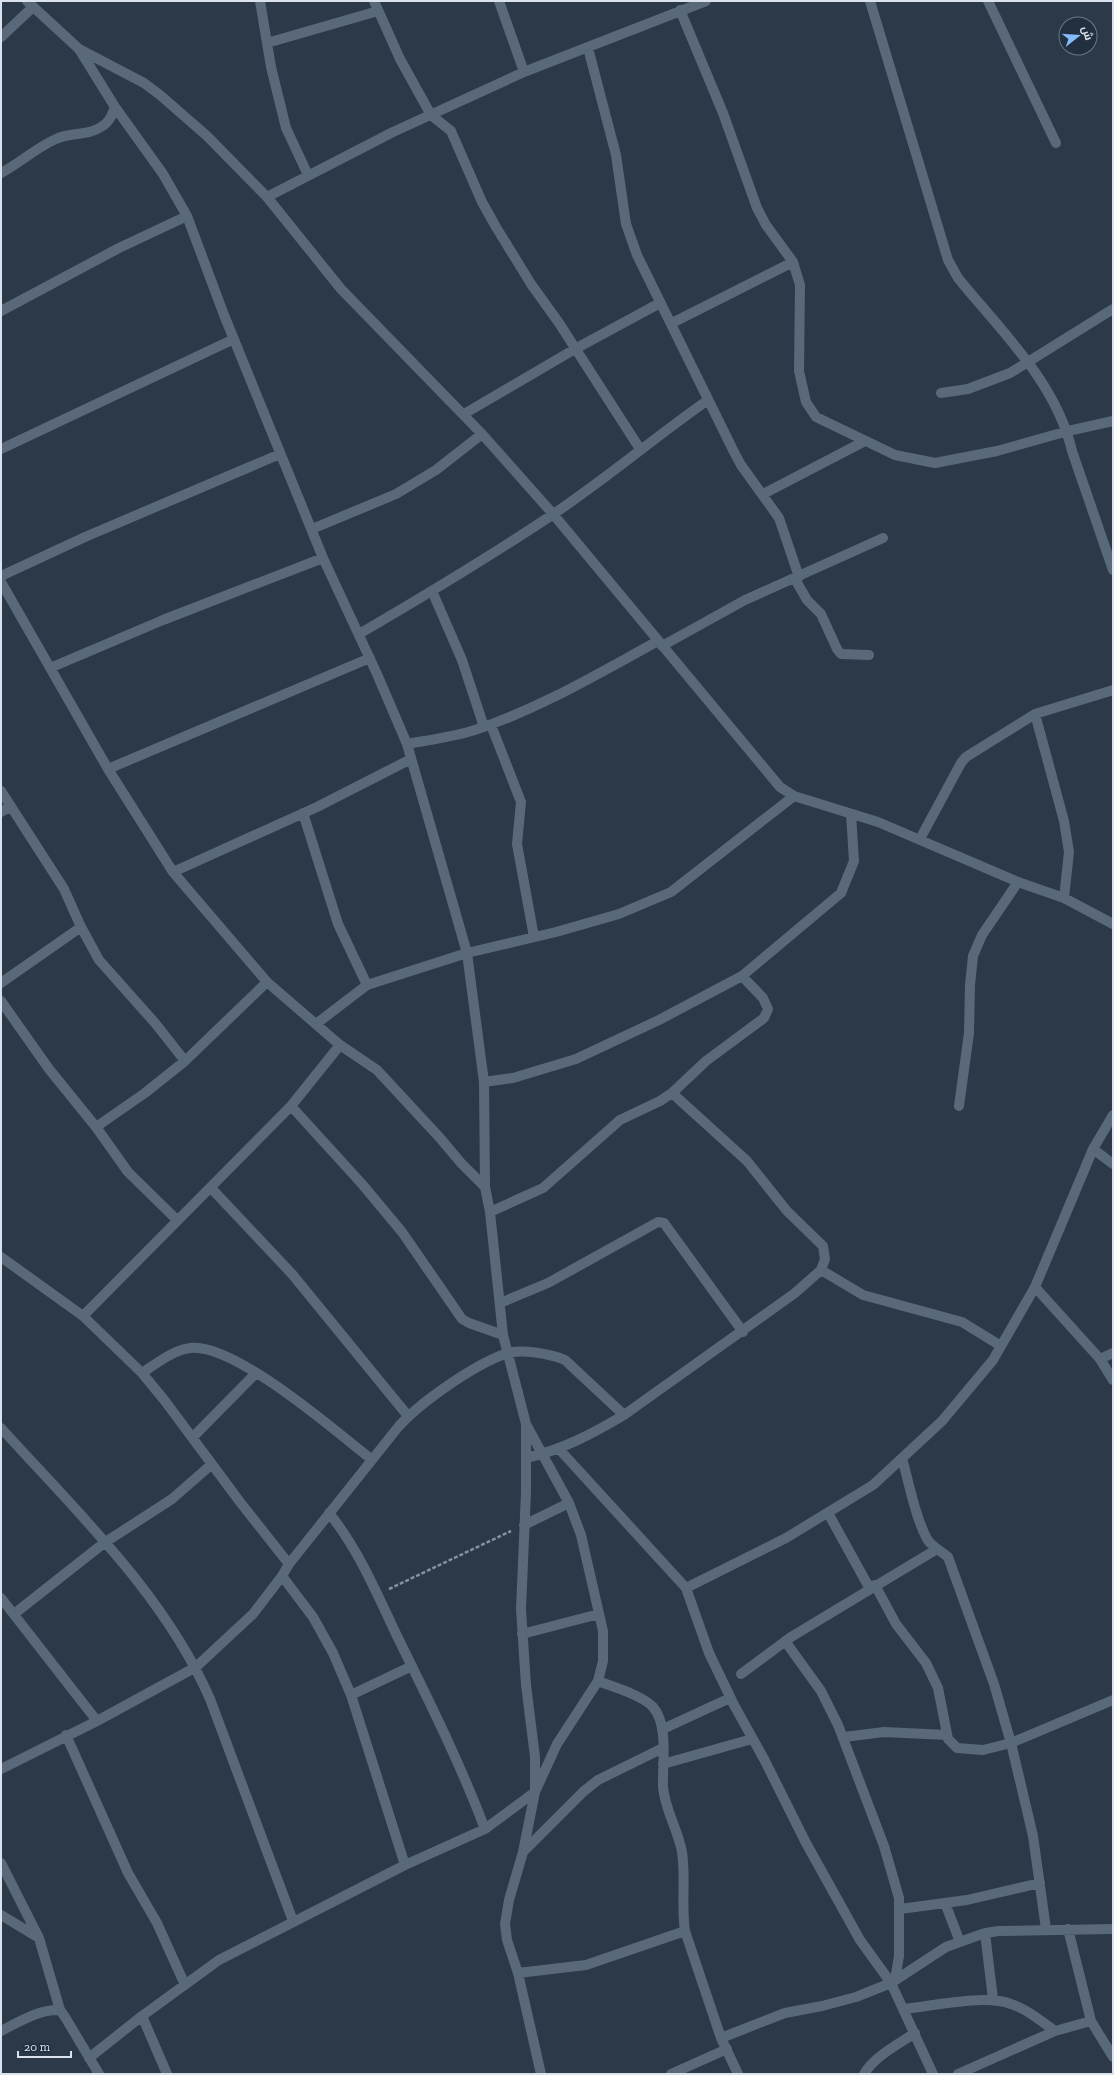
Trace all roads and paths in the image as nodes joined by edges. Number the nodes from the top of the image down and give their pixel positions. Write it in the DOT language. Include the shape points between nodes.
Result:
graph roads {
  1 [pos="260,1"];
  2 [pos="499,1"];
  3 [pos="706,1"];
  4 [pos="870,1"];
  5 [pos="988,1"];
  6 [pos="30,4"];
  7 [pos="376,6"];
  8 [pos="680,10"];
  9 [pos="1,37"];
  10 [pos="267,43"];
  11 [pos="588,48"];
  12 [pos="79,49"];
  13 [pos="524,72"];
  14 [pos="115,107"];
  15 [pos="431,115"];
  16 [pos="1056,143"];
  17 [pos="1,173"];
  18 [pos="308,175"];
  19 [pos="268,197"];
  20 [pos="187,216"];
  21 [pos="793,262"];
  22 [pos="660,303"];
  23 [pos="1113,309"];
  24 [pos="1,311"];
  25 [pos="672,323"];
  26 [pos="234,340"];
  27 [pos="575,349"];
  28 [pos="1028,362"];
  29 [pos="941,392"];
  30 [pos="708,400"];
  31 [pos="464,414"];
  32 [pos="1113,421"];
  33 [pos="1068,431"];
  34 [pos="482,434"];
  35 [pos="865,441"];
  36 [pos="1,449"];
  37 [pos="640,449"];
  38 [pos="280,454"];
  39 [pos="763,494"];
  40 [pos="553,514"];
  41 [pos="312,529"];
  42 [pos="883,538"];
  43 [pos="323,558"];
  44 [pos="1113,570"];
  45 [pos="1,576"];
  46 [pos="797,578"];
  47 [pos="1,582"];
  48 [pos="432,591"];
  49 [pos="359,634"];
  50 [pos="660,644"];
  51 [pos="870,655"];
  52 [pos="370,658"];
  53 [pos="50,668"];
  54 [pos="1113,690"];
  55 [pos="1035,714"];
  56 [pos="487,726"];
  57 [pos="407,744"];
  58 [pos="411,758"];
  59 [pos="108,769"];
  60 [pos="1,791"];
  61 [pos="794,796"];
  62 [pos="5,809"];
  63 [pos="303,813"];
  64 [pos="851,814"];
  65 [pos="920,839"];
  66 [pos="173,872"];
  67 [pos="1018,882"];
  68 [pos="1064,898"];
  69 [pos="1113,924"];
  70 [pos="81,928"];
  71 [pos="534,937"];
  72 [pos="467,953"];
  73 [pos="742,976"];
  74 [pos="267,982"];
  75 [pos="1,983"];
  76 [pos="368,984"];
  77 [pos="1,1000"];
  78 [pos="316,1024"];
  79 [pos="340,1045"];
  80 [pos="185,1061"];
  81 [pos="484,1082"];
  82 [pos="672,1093"];
  83 [pos="291,1106"];
  84 [pos="959,1106"];
  85 [pos="1113,1115"];
  86 [pos="96,1127"];
  87 [pos="1093,1149"];
  88 [pos="1113,1164"];
  89 [pos="485,1187"];
  90 [pos="211,1188"];
  91 [pos="490,1212"];
  92 [pos="177,1220"];
  93 [pos="1,1256"];
  94 [pos="821,1270"];
  95 [pos="1035,1287"];
  96 [pos="500,1303"];
  97 [pos="83,1316"];
  98 [pos="743,1332"];
  99 [pos="503,1335"];
  100 [pos="1001,1346"];
  101 [pos="506,1353"];
  102 [pos="1113,1353"];
  103 [pos="1100,1359"];
  104 [pos="142,1373"];
  105 [pos="256,1373"];
  106 [pos="1113,1380"];
  107 [pos="624,1415"];
  108 [pos="408,1416"];
  109 [pos="526,1424"];
  110 [pos="1,1428"];
  111 [pos="193,1437"];
  112 [pos="559,1449"];
  113 [pos="542,1454"];
  114 [pos="526,1458"];
  115 [pos="902,1458"];
  116 [pos="371,1459"];
  117 [pos="212,1464"];
  118 [pos="569,1503"];
  119 [pos="828,1513"];
  120 [pos="329,1514"];
  121 [pos="524,1525"];
  122 [pos="104,1543"];
  123 [pos="937,1549"];
  124 [pos="289,1564"];
  125 [pos="282,1576"];
  126 [pos="873,1587"];
  127 [pos="686,1588"];
  128 [pos="377,1594"];
  129 [pos="1,1598"];
  130 [pos="14,1614"];
  131 [pos="599,1614"];
  132 [pos="522,1634"];
  133 [pos="785,1640"];
  134 [pos="412,1666"];
  135 [pos="196,1667"];
  136 [pos="741,1674"];
  137 [pos="598,1681"];
  138 [pos="351,1695"];
  139 [pos="730,1698"];
  140 [pos="1113,1700"];
  141 [pos="96,1721"];
  142 [pos="663,1729"];
  143 [pos="66,1735"];
  144 [pos="947,1735"];
  145 [pos="844,1737"];
  146 [pos="752,1739"];
  147 [pos="1011,1744"];
  148 [pos="663,1748"];
  149 [pos="663,1764"];
  150 [pos="1,1769"];
  151 [pos="535,1792"];
  152 [pos="485,1829"];
  153 [pos="523,1852"];
  154 [pos="1,1863"];
  155 [pos="405,1865"];
  156 [pos="1040,1883"];
  157 [pos="946,1903"];
  158 [pos="900,1909"];
  159 [pos="1,1916"];
  160 [pos="293,1922"];
  161 [pos="1068,1929"];
  162 [pos="1113,1929"];
  163 [pos="1046,1930"];
  164 [pos="685,1931"];
  165 [pos="985,1933"];
  166 [pos="38,1938"];
  167 [pos="960,1942"];
  168 [pos="518,1973"];
  169 [pos="893,1982"];
  170 [pos="185,1985"];
  171 [pos="993,1999"];
  172 [pos="904,2009"];
  173 [pos="60,2010"];
  174 [pos="142,2016"];
  175 [pos="1091,2021"];
  176 [pos="1,2031"];
  177 [pos="1055,2031"];
  178 [pos="915,2033"];
  179 [pos="721,2038"];
  180 [pos="726,2049"];
  181 [pos="1113,2057"];
  182 [pos="89,2058"];
  183 [pos="100,2074"];
  184 [pos="167,2074"];
  185 [pos="541,2074"];
  186 [pos="671,2074"];
  187 [pos="738,2074"];
  188 [pos="864,2074"];
  189 [pos="933,2074"];
  190 [pos="958,2074"];
  1 -- 10 [label="street"];
  2 -- 13 [label="street"];
  3 -- 8 [label="street"];
  4 -- 28 [label="street" via="948,260 958,278"];
  5 -- 16 [label="street"];
  6 -- 9 [label="street"];
  6 -- 12 [label="street"];
  7 -- 10 [label="street"];
  7 -- 15 [label="street" via="400,59"];
  8 -- 11 [label="street"];
  8 -- 21 [label="street" via="724,113 757,208"];
  10 -- 18 [label="street" via="286,128"];
  11 -- 13 [label="street"];
  11 -- 22 [label="street" via="616,155 626,224 637,255"];
  12 -- 14 [label="street"];
  12 -- 19 [label="street" via="160,94 207,136"];
  13 -- 15 [label="street"];
  14 -- 17 [label="street" via="112,117 102,127 92,132 54,139 18,165"];
  14 -- 20 [label="street" via="163,174"];
  15 -- 18 [label="street"];
  15 -- 27 [label="street" via="451,131 482,202 496,227"];
  18 -- 19 [label="street"];
  19 -- 31 [label="street" via="340,290"];
  20 -- 24 [label="street" via="119,248"];
  20 -- 26 [label="street"];
  21 -- 25 [label="street"];
  21 -- 35 [label="street" via="800,285 799,371 806,402 816,417"];
  22 -- 25 [label="street"];
  22 -- 27 [label="street"];
  23 -- 28 [label="street"];
  25 -- 30 [label="street"];
  26 -- 36 [label="street"];
  26 -- 38 [label="street"];
  27 -- 31 [label="street"];
  27 -- 37 [label="street"];
  28 -- 29 [label="street" via="994,380 968,389"];
  28 -- 33 [label="street" via="1039,376"];
  30 -- 37 [label="street"];
  30 -- 39 [label="street" via="741,465"];
  31 -- 34 [label="street"];
  32 -- 33 [label="street"];
  33 -- 35 [label="street" via="997,451 935,463 895,455"];
  33 -- 44 [label="street" via="1072,450"];
  34 -- 40 [label="street"];
  34 -- 41 [label="street" via="436,470 396,494"];
  35 -- 39 [label="street"];
  37 -- 40 [label="street"];
  38 -- 41 [label="street"];
  38 -- 45 [label="street" via="85,537"];
  39 -- 46 [label="street" via="779,518"];
  40 -- 48 [label="street"];
  40 -- 50 [label="street"];
  41 -- 43 [label="street"];
  42 -- 46 [label="street"];
  43 -- 49 [label="street"];
  43 -- 53 [label="street" via="163,620"];
  46 -- 50 [label="street" via="745,600"];
  46 -- 51 [label="street" via="807,600 821,614 841,654"];
  47 -- 53 [label="street"];
  48 -- 49 [label="street"];
  48 -- 56 [label="street"];
  49 -- 52 [label="street"];
  50 -- 56 [label="street" via="557,696"];
  50 -- 61 [label="street" via="780,787"];
  52 -- 57 [label="street"];
  52 -- 59 [label="street"];
  53 -- 59 [label="street"];
  54 -- 55 [label="street"];
  55 -- 65 [label="street" via="961,763"];
  55 -- 68 [label="street" via="1064,821 1069,852"];
  56 -- 57 [label="street"];
  56 -- 71 [label="street" via="521,802 517,844"];
  57 -- 58 [label="street"];
  58 -- 63 [label="street"];
  58 -- 72 [label="street"];
  59 -- 66 [label="street"];
  60 -- 62 [label="street"];
  61 -- 64 [label="street"];
  61 -- 71 [label="street" via="671,892 619,914"];
  62 -- 70 [label="street" via="64,890"];
  63 -- 66 [label="street"];
  63 -- 76 [label="street" via="338,924"];
  64 -- 65 [label="street"];
  64 -- 73 [label="street" via="854,861 841,893"];
  65 -- 67 [label="street"];
  66 -- 74 [label="street"];
  67 -- 68 [label="street"];
  67 -- 84 [label="street" via="982,935 973,956 969,1033"];
  68 -- 69 [label="street"];
  70 -- 75 [label="street"];
  70 -- 80 [label="street" via="99,960 155,1022"];
  71 -- 72 [label="street"];
  72 -- 76 [label="street"];
  72 -- 81 [label="street"];
  73 -- 81 [label="street" via="659,1020 576,1059 513,1078"];
  73 -- 82 [label="street" via="763,998 768,1010 764,1018 706,1061"];
  74 -- 78 [label="street"];
  74 -- 80 [label="street"];
  76 -- 78 [label="street"];
  77 -- 86 [label="street" via="49,1069"];
  78 -- 79 [label="street"];
  79 -- 83 [label="street"];
  79 -- 89 [label="street" via="377,1070"];
  80 -- 86 [label="street"];
  81 -- 89 [label="street"];
  82 -- 91 [label="street" via="620,1120 543,1188"];
  82 -- 94 [label="street" via="746,1161 787,1211 822,1246 825,1259"];
  83 -- 90 [label="street"];
  83 -- 99 [label="street" via="402,1232 462,1319"];
  85 -- 87 [label="street"];
  86 -- 92 [label="street" via="128,1172"];
  87 -- 88 [label="street"];
  87 -- 95 [label="street"];
  89 -- 91 [label="street"];
  90 -- 92 [label="street"];
  90 -- 108 [label="street" via="292,1274"];
  91 -- 96 [label="street"];
  92 -- 97 [label="street"];
  93 -- 97 [label="street"];
  94 -- 98 [label="street"];
  94 -- 100 [label="street" via="863,1294 962,1322"];
  95 -- 100 [label="street"];
  95 -- 103 [label="street"];
  96 -- 98 [label="street" via="548,1283 658,1222 664,1223"];
  96 -- 99 [label="street"];
  97 -- 104 [label="street"];
  98 -- 107 [label="street"];
  99 -- 101 [label="street"];
  100 -- 115 [label="street" via="993,1360 942,1421"];
  101 -- 107 [label="street" via="531,1352 554,1355 565,1360"];
  101 -- 108 [label="street" via="467,1372"];
  101 -- 109 [label="street"];
  102 -- 103 [label="street"];
  103 -- 106 [label="street"];
  104 -- 105 [label="street" via="181,1350 192,1348 210,1349"];
  104 -- 111 [label="street"];
  105 -- 111 [label="street"];
  105 -- 116 [label="street" via="281,1388"];
  107 -- 112 [label="street"];
  108 -- 116 [label="street"];
  109 -- 113 [label="street"];
  109 -- 114 [label="street"];
  110 -- 122 [label="street"];
  111 -- 117 [label="street"];
  112 -- 113 [label="street"];
  112 -- 127 [label="street"];
  113 -- 114 [label="street"];
  113 -- 118 [label="street"];
  114 -- 121 [label="street"];
  115 -- 119 [label="street" via="873,1485"];
  115 -- 123 [label="street" via="922,1527 928,1540"];
  116 -- 120 [label="street"];
  117 -- 122 [label="street" via="172,1499"];
  117 -- 124 [label="street"];
  118 -- 121 [label="street"];
  118 -- 131 [label="street" via="581,1535"];
  119 -- 126 [label="street"];
  119 -- 127 [label="street" via="786,1538"];
  120 -- 124 [label="street"];
  120 -- 128 [label="street" via="346,1537"];
  121 -- 128 [label="path"];
  121 -- 132 [label="street"];
  122 -- 130 [label="street"];
  122 -- 135 [label="street" via="131,1573"];
  123 -- 126 [label="street"];
  123 -- 147 [label="street" via="948,1557 994,1684"];
  124 -- 125 [label="street"];
  125 -- 135 [label="street" via="253,1614"];
  125 -- 138 [label="street" via="313,1617 333,1653"];
  126 -- 133 [label="street"];
  126 -- 144 [label="street" via="896,1624 926,1663 938,1688"];
  127 -- 139 [label="street" via="709,1653"];
  128 -- 134 [label="street"];
  129 -- 130 [label="street"];
  130 -- 141 [label="street"];
  131 -- 132 [label="street"];
  131 -- 137 [label="street" via="603,1631 603,1661"];
  132 -- 151 [label="street" via="535,1757"];
  133 -- 136 [label="street"];
  133 -- 145 [label="street" via="821,1691"];
  134 -- 138 [label="street"];
  134 -- 152 [label="street" via="441,1725"];
  135 -- 141 [label="street"];
  135 -- 160 [label="street"];
  137 -- 142 [label="street" via="643,1700 654,1708"];
  137 -- 151 [label="street" via="557,1744"];
  138 -- 155 [label="street"];
  139 -- 142 [label="street"];
  139 -- 146 [label="street"];
  140 -- 147 [label="street"];
  141 -- 143 [label="street"];
  142 -- 148 [label="street"];
  143 -- 150 [label="street"];
  143 -- 170 [label="street" via="128,1873 153,1916"];
  144 -- 145 [label="street" via="884,1732"];
  144 -- 147 [label="street" via="957,1748 983,1750"];
  145 -- 158 [label="street" via="884,1846"];
  146 -- 149 [label="street"];
  146 -- 169 [label="street" via="860,1940"];
  147 -- 156 [label="street" via="1033,1836"];
  148 -- 149 [label="street"];
  148 -- 153 [label="street" via="598,1780"];
  149 -- 164 [label="street" via="665,1801 682,1851 682,1915"];
  151 -- 152 [label="street"];
  151 -- 153 [label="street"];
  152 -- 155 [label="street"];
  153 -- 168 [label="street" via="505,1924 507,1940"];
  154 -- 166 [label="street"];
  155 -- 160 [label="street"];
  156 -- 157 [label="street"];
  156 -- 163 [label="street"];
  157 -- 158 [label="street"];
  157 -- 167 [label="street"];
  158 -- 169 [label="street" via="899,1956"];
  159 -- 166 [label="street"];
  160 -- 170 [label="street" via="219,1960"];
  161 -- 162 [label="street"];
  161 -- 163 [label="street"];
  161 -- 175 [label="street"];
  163 -- 165 [label="street"];
  164 -- 168 [label="street" via="586,1965"];
  164 -- 179 [label="street"];
  165 -- 167 [label="street"];
  165 -- 171 [label="street"];
  166 -- 173 [label="street"];
  167 -- 169 [label="street" via="946,1947"];
  168 -- 185 [label="street"];
  169 -- 172 [label="street"];
  169 -- 179 [label="street" via="856,1997 785,2013"];
  170 -- 174 [label="street"];
  171 -- 172 [label="street"];
  171 -- 177 [label="street" via="1031,2014"];
  172 -- 178 [label="street"];
  173 -- 176 [label="street" via="26,2018"];
  173 -- 182 [label="street"];
  174 -- 182 [label="street"];
  174 -- 184 [label="street"];
  175 -- 177 [label="street"];
  175 -- 181 [label="street"];
  177 -- 190 [label="street"];
  178 -- 188 [label="street" via="883,2054"];
  178 -- 189 [label="street"];
  179 -- 180 [label="street"];
  180 -- 186 [label="street"];
  180 -- 187 [label="street"];
  182 -- 183 [label="street"];
}
